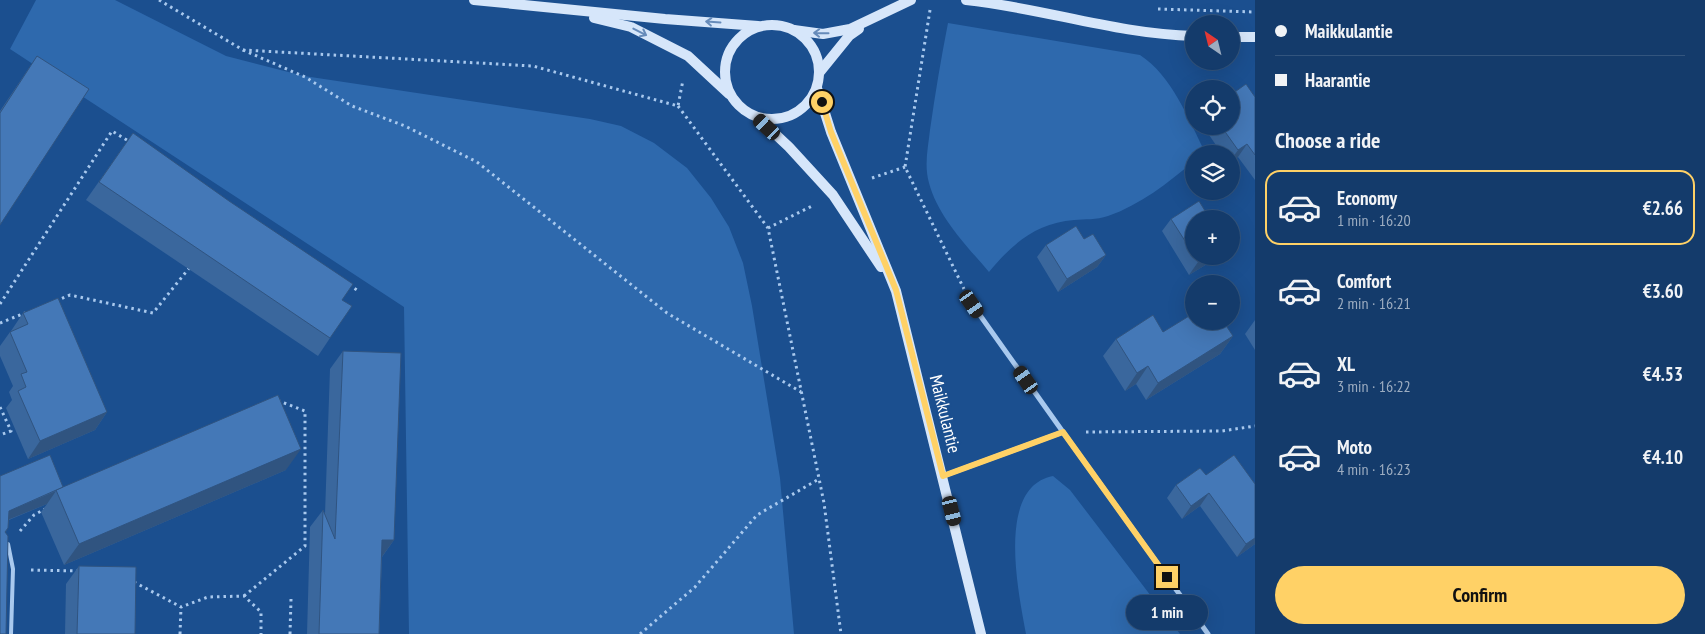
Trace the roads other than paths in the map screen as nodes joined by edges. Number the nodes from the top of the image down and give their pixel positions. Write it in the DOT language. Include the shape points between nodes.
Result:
graph roads {
  1 [pos="474,0"];
  2 [pos="966,0"];
  3 [pos="905,1"];
  4 [pos="560,10"];
  5 [pos="880,14"];
  6 [pos="761,26"];
  7 [pos="793,30"];
  8 [pos="1185,36"];
  9 [pos="1240,37"];
  10 [pos="1255,37"];
  11 [pos="819,73"];
  12 [pos="817,88"];
  13 [pos="731,96"];
  14 [pos="757,117"];
  15 [pos="896,290"];
  16 [pos="972,304"];
  17 [pos="1063,432"];
  18 [pos="943,476"];
  19 [pos="0,545"];
  20 [pos="11,634"];
  21 [pos="981,634"];
  22 [pos="1208,634"];
  1 -- 4 [label="main road"];
  2 -- 8 [label="main road" via="1096,24"];
  3 -- 5 [label="main road"];
  6 -- 4 [label="main road, one-way"];
  4 -- 13 [label="main road, one-way" via="631,27 688,56"];
  5 -- 7 [label="main road, one-way" via="841,31 823,34"];
  5 -- 11 [label="main road" via="850,36"];
  6 -- 7 [label="main road" via="778,25"];
  6 -- 13 [label="main road" via="746,32 730,49 725,64"];
  7 -- 11 [label="main road" via="807,40 816,54"];
  9 -- 10 [label="main road"];
  11 -- 12 [label="main road"];
  12 -- 14 [label="main road" via="796,112 781,118"];
  12 -- 15 [label="main road, Maikkulantie" via="831,132"];
  13 -- 14 [label="main road" via="742,109"];
  14 -- 15 [label="main road, Maikkulantie" via="833,195"];
  15 -- 18 [label="main road, Maikkulantie"];
  16 -- 17 [label="street"];
  17 -- 18 [label="street"];
  17 -- 22 [label="street"];
  18 -- 21 [label="main road, Maikkulantie"];
  19 -- 20 [label="lane" via="8,544 13,569"];
}
